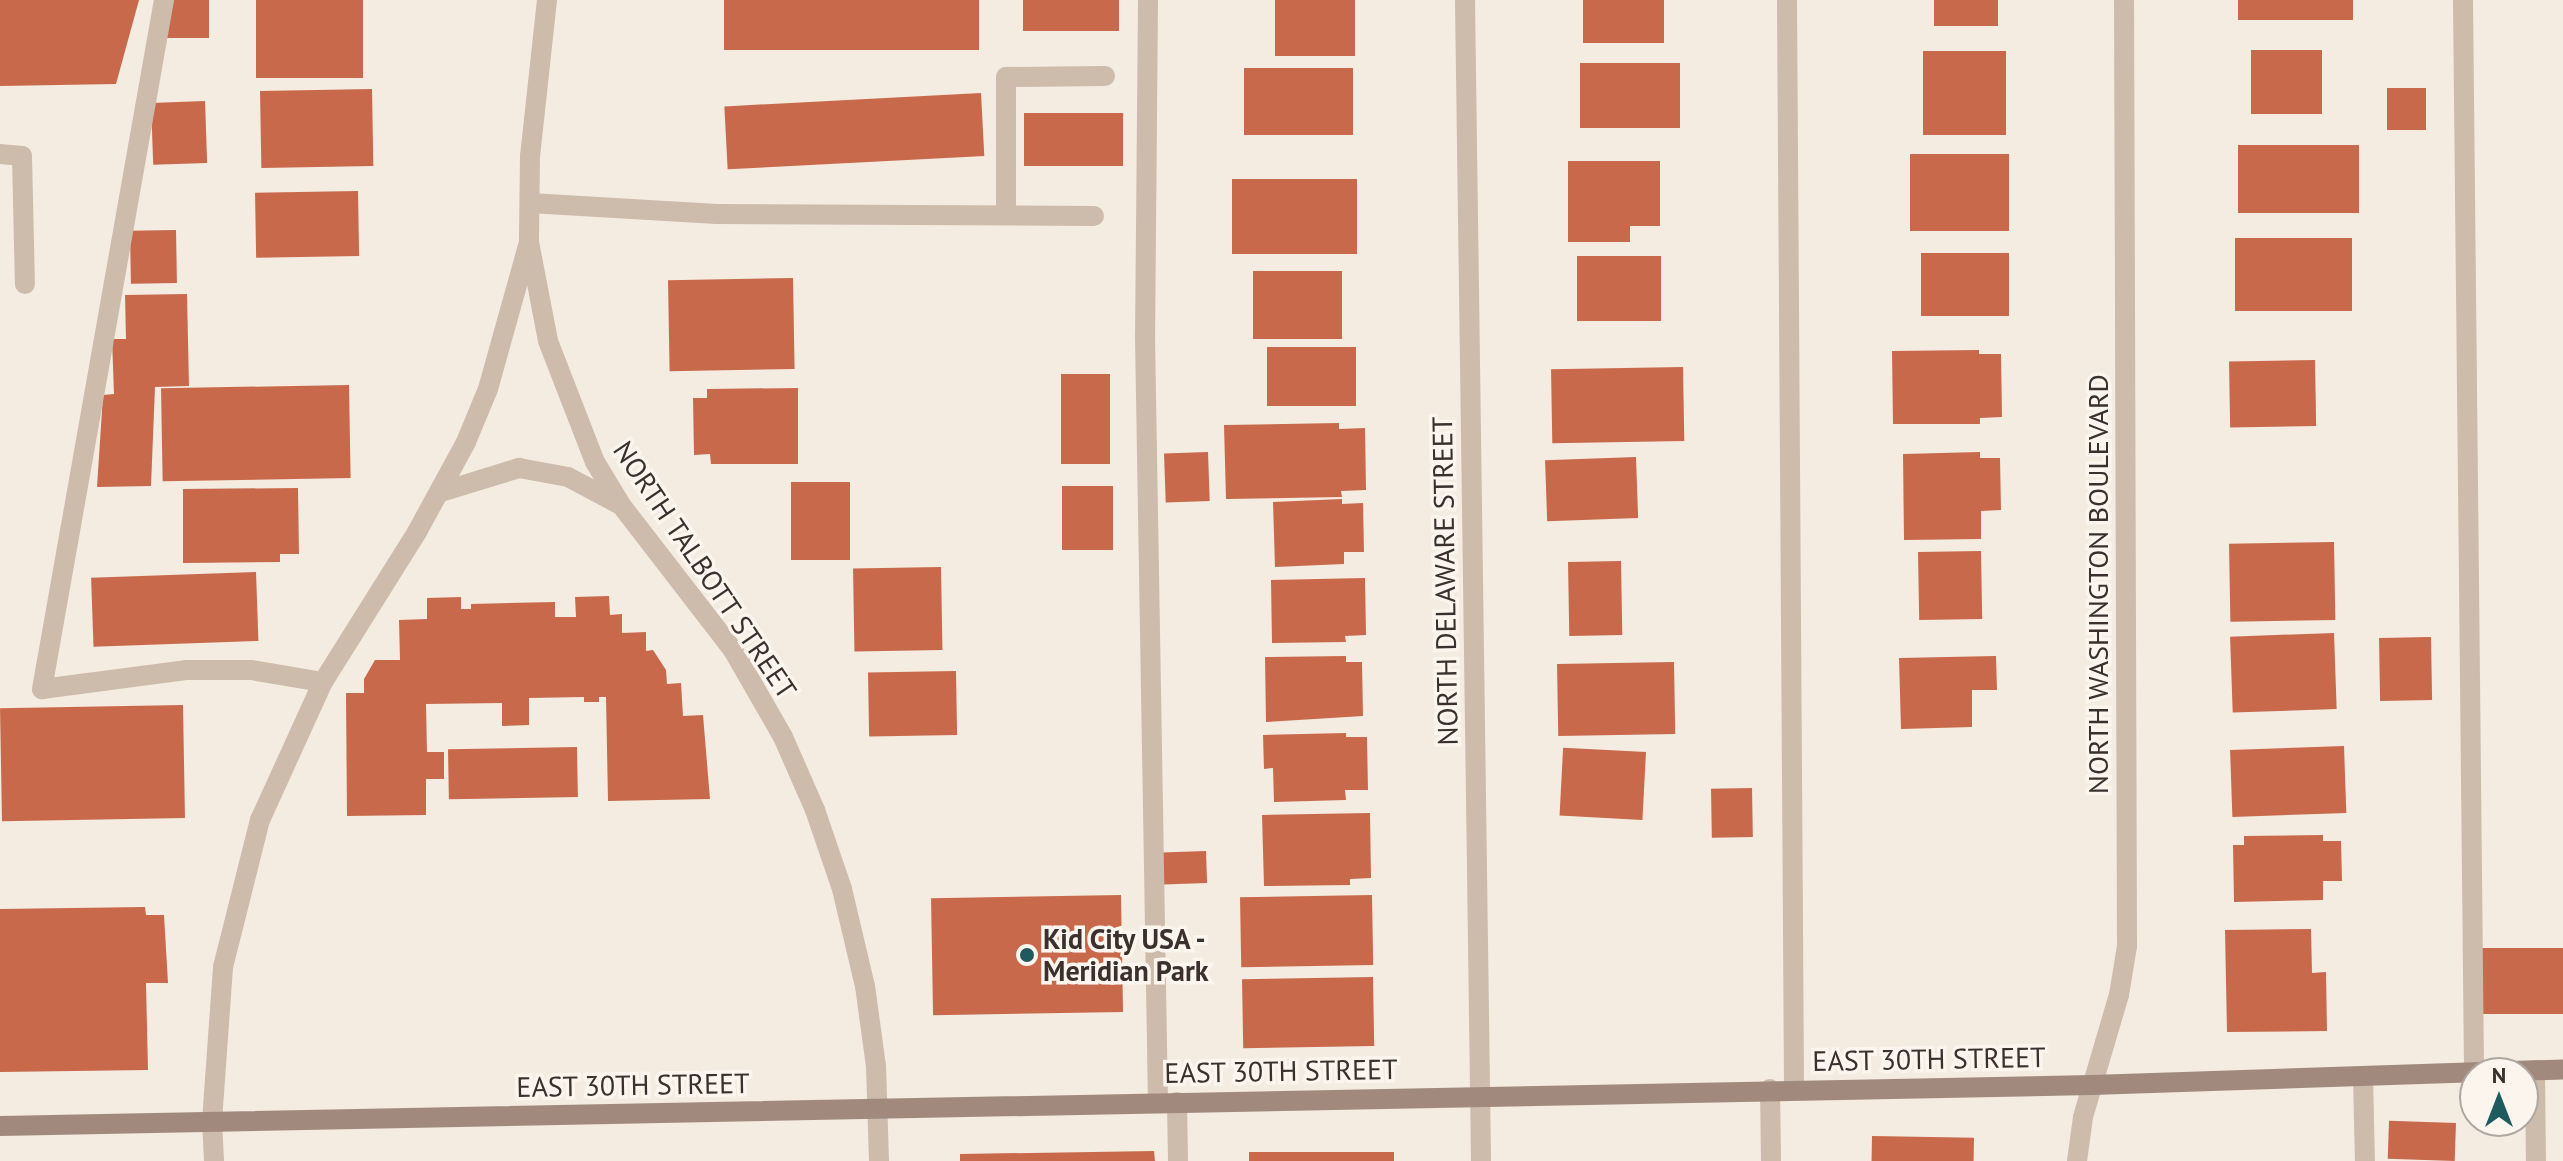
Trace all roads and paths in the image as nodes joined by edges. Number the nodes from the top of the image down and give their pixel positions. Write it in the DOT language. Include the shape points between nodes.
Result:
graph roads {
  1 [pos="164,0"];
  2 [pos="547,0"];
  3 [pos="1148,0"];
  4 [pos="1465,0"];
  5 [pos="1787,0"];
  6 [pos="2124,0"];
  7 [pos="2463,0"];
  8 [pos="1105,76"];
  9 [pos="0,154"];
  10 [pos="530,203"];
  11 [pos="1006,215"];
  12 [pos="1094,216"];
  13 [pos="529,242"];
  14 [pos="25,284"];
  15 [pos="441,492"];
  16 [pos="621,505"];
  17 [pos="323,682"];
  18 [pos="2474,1057"];
  19 [pos="2563,1069"];
  20 [pos="2539,1070"];
  21 [pos="2459,1073"];
  22 [pos="2363,1076"];
  23 [pos="2092,1085"];
  24 [pos="1794,1088"];
  25 [pos="1770,1089"];
  26 [pos="1480,1095"];
  27 [pos="1167,1102"];
  28 [pos="879,1108"];
  29 [pos="212,1121"];
  30 [pos="0,1126"];
  31 [pos="2536,1137"];
  32 [pos="214,1161"];
  33 [pos="879,1161"];
  34 [pos="1178,1161"];
  35 [pos="1481,1161"];
  36 [pos="1771,1161"];
  37 [pos="2077,1161"];
  38 [pos="2365,1161"];
  39 [pos="2536,1161"];
  1 -- 17 [label="street" via="42,689 186,670 251,670"];
  2 -- 10 [label="street"];
  3 -- 27 [label="street" via="1145,336"];
  4 -- 26 [label="street, NORTH DELAWARE STREET"];
  5 -- 24 [label="street"];
  6 -- 23 [label="street, NORTH WASHINGTON BOULEVARD" via="2127,930 2119,995"];
  7 -- 18 [label="street"];
  8 -- 11 [label="street" via="1006,77"];
  9 -- 14 [label="street" via="22,156"];
  10 -- 11 [label="street" via="717,214"];
  10 -- 13 [label="street"];
  11 -- 12 [label="street"];
  13 -- 15 [label="street" via="488,389"];
  13 -- 16 [label="street, NORTH TALBOTT STREET" via="536,293 560,379 595,462"];
  15 -- 16 [label="street" via="519,468 568,477"];
  15 -- 17 [label="street"];
  16 -- 28 [label="street, NORTH TALBOTT STREET" via="733,650 783,737 811,801 857,948"];
  17 -- 29 [label="street" via="279,771 238,893 217,1009"];
  19 -- 20 [label="main road, EAST 30TH STREET"];
  21 -- 22 [label="main road, EAST 30TH STREET"];
  22 -- 23 [label="main road, EAST 30TH STREET"];
  22 -- 38 [label="street"];
  23 -- 24 [label="main road, EAST 30TH STREET"];
  23 -- 37 [label="street, NORTH WASHINGTON BOULEVARD"];
  24 -- 25 [label="main road, EAST 30TH STREET"];
  25 -- 26 [label="main road, EAST 30TH STREET"];
  25 -- 36 [label="street"];
  26 -- 27 [label="main road, EAST 30TH STREET"];
  26 -- 35 [label="street, NORTH DELAWARE STREET"];
  27 -- 28 [label="main road, EAST 30TH STREET"];
  27 -- 34 [label="street"];
  28 -- 29 [label="main road, EAST 30TH STREET"];
  28 -- 33 [label="street, NORTH TALBOTT STREET"];
  29 -- 30 [label="main road, EAST 30TH STREET"];
  29 -- 32 [label="street"];
  31 -- 39 [label="street"];
}
